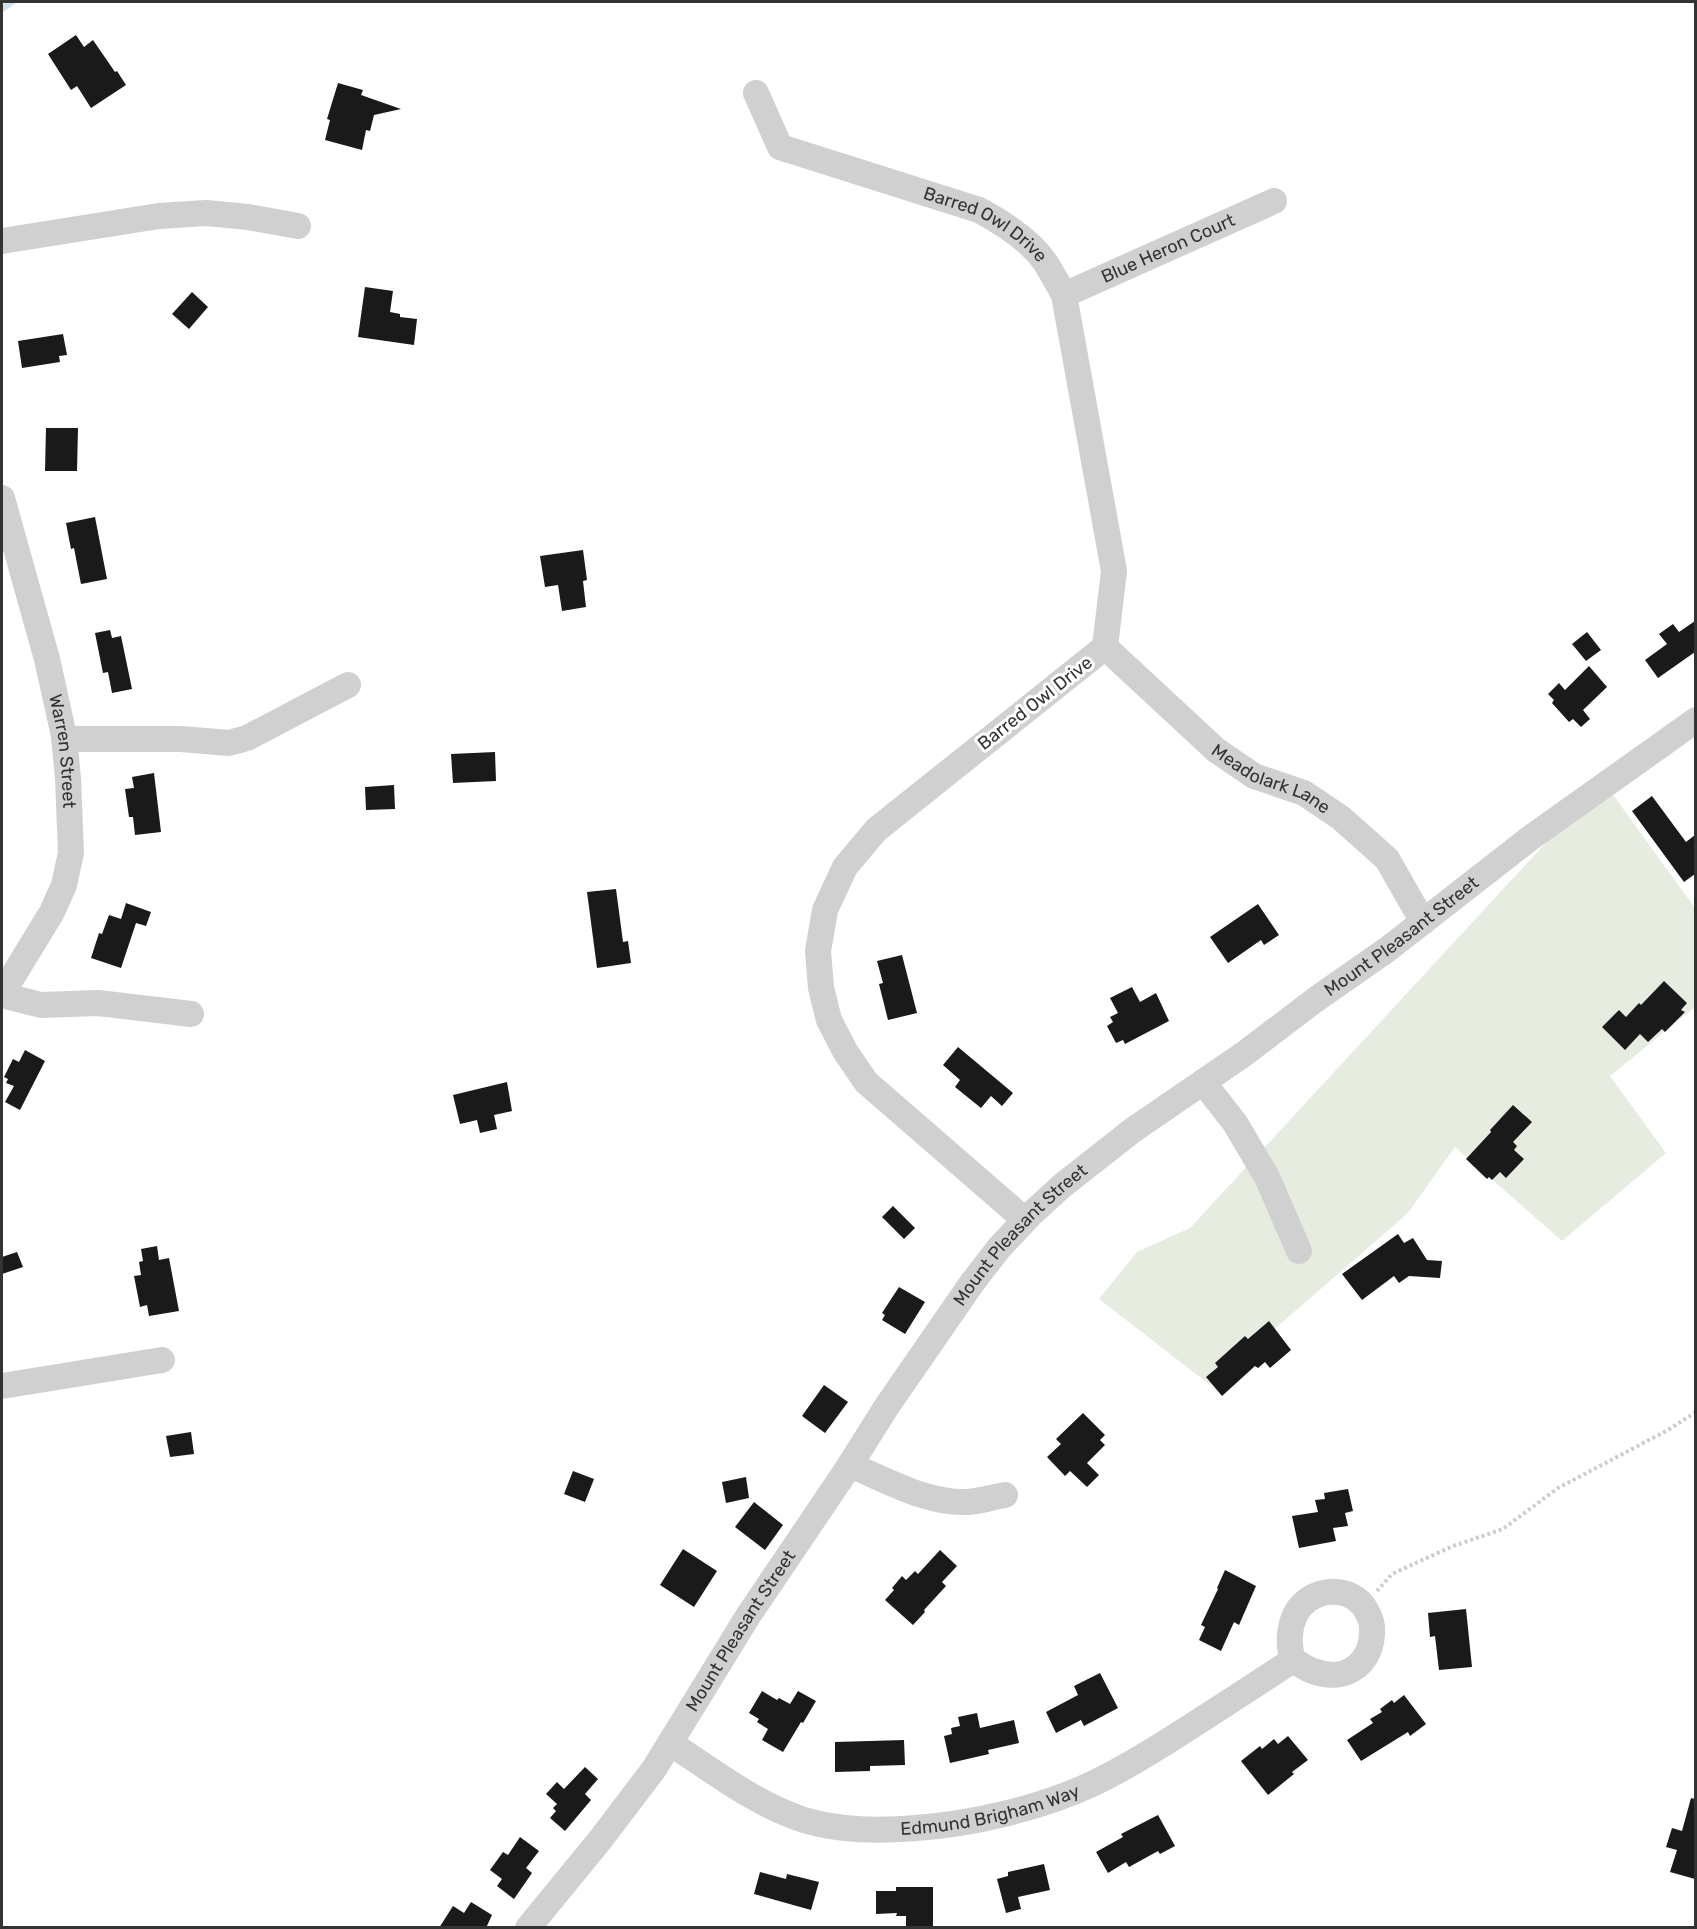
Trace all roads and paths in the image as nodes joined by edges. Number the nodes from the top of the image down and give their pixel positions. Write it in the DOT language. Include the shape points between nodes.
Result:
graph roads {
  1 [pos="756,93"];
  2 [pos="1274,201"];
  3 [pos="298,226"];
  4 [pos="2,241"];
  5 [pos="1064,295"];
  6 [pos="2,498"];
  7 [pos="1105,647"];
  8 [pos="348,685"];
  9 [pos="1695,720"];
  10 [pos="64,740"];
  11 [pos="1423,921"];
  12 [pos="2,995"];
  13 [pos="191,1014"];
  14 [pos="1203,1082"];
  15 [pos="1025,1220"];
  16 [pos="1299,1251"];
  17 [pos="162,1360"];
  18 [pos="2,1386"];
  19 [pos="1695,1412"];
  20 [pos="850,1465"];
  21 [pos="1005,1495"];
  22 [pos="1364,1606"];
  23 [pos="1293,1660"];
  24 [pos="670,1743"];
  25 [pos="528,1928"];
  1 -- 5 [label="street, Barred Owl Drive" via="780,147 979,210 1025,241 1045,261"];
  2 -- 5 [label="street, Blue Heron Court"];
  3 -- 4 [label="street" via="206,213 159,216"];
  5 -- 7 [label="street, Barred Owl Drive" via="1114,571"];
  6 -- 10 [label="street, Warren Street" via="47,659"];
  7 -- 11 [label="street, Meadolark Lane" via="1216,750 1254,776 1304,793 1341,818 1387,859"];
  7 -- 15 [label="street, Barred Owl Drive" via="876,830 845,867 825,910 818,951 829,1020 844,1051 866,1082"];
  8 -- 10 [label="street" via="247,738 229,743 181,739"];
  9 -- 11 [label="street, Mount Pleasant Street" via="1538,832"];
  10 -- 12 [label="street, Warren Street" via="71,853 64,885"];
  11 -- 14 [label="street, Mount Pleasant Street"];
  12 -- 13 [label="street" via="41,1005 98,1003"];
  14 -- 15 [label="street, Mount Pleasant Street" via="1098,1157"];
  14 -- 16 [label="street" via="1235,1123 1267,1178"];
  15 -- 20 [label="street, Mount Pleasant Street" via="972,1283"];
  17 -- 18 [label="street"];
  19 -- 22 [label="path" via="1558,1488 1503,1529 1453,1546 1392,1574"];
  20 -- 21 [label="street" via="943,1501 969,1502"];
  20 -- 24 [label="street, Mount Pleasant Street" via="747,1616"];
  22 -- 23 [label="street" via="1350,1594 1332,1591 1302,1604 1290,1635"];
  22 -- 23 [label="street" via="1372,1624 1372,1644 1365,1660 1351,1671 1334,1675 1313,1672"];
  23 -- 24 [label="street, Edmund Brigham Way" via="1143,1756 1091,1784 998,1815 940,1827 840,1829 804,1819 762,1802"];
  24 -- 25 [label="street, Mount Pleasant Street" via="600,1840"];
}
